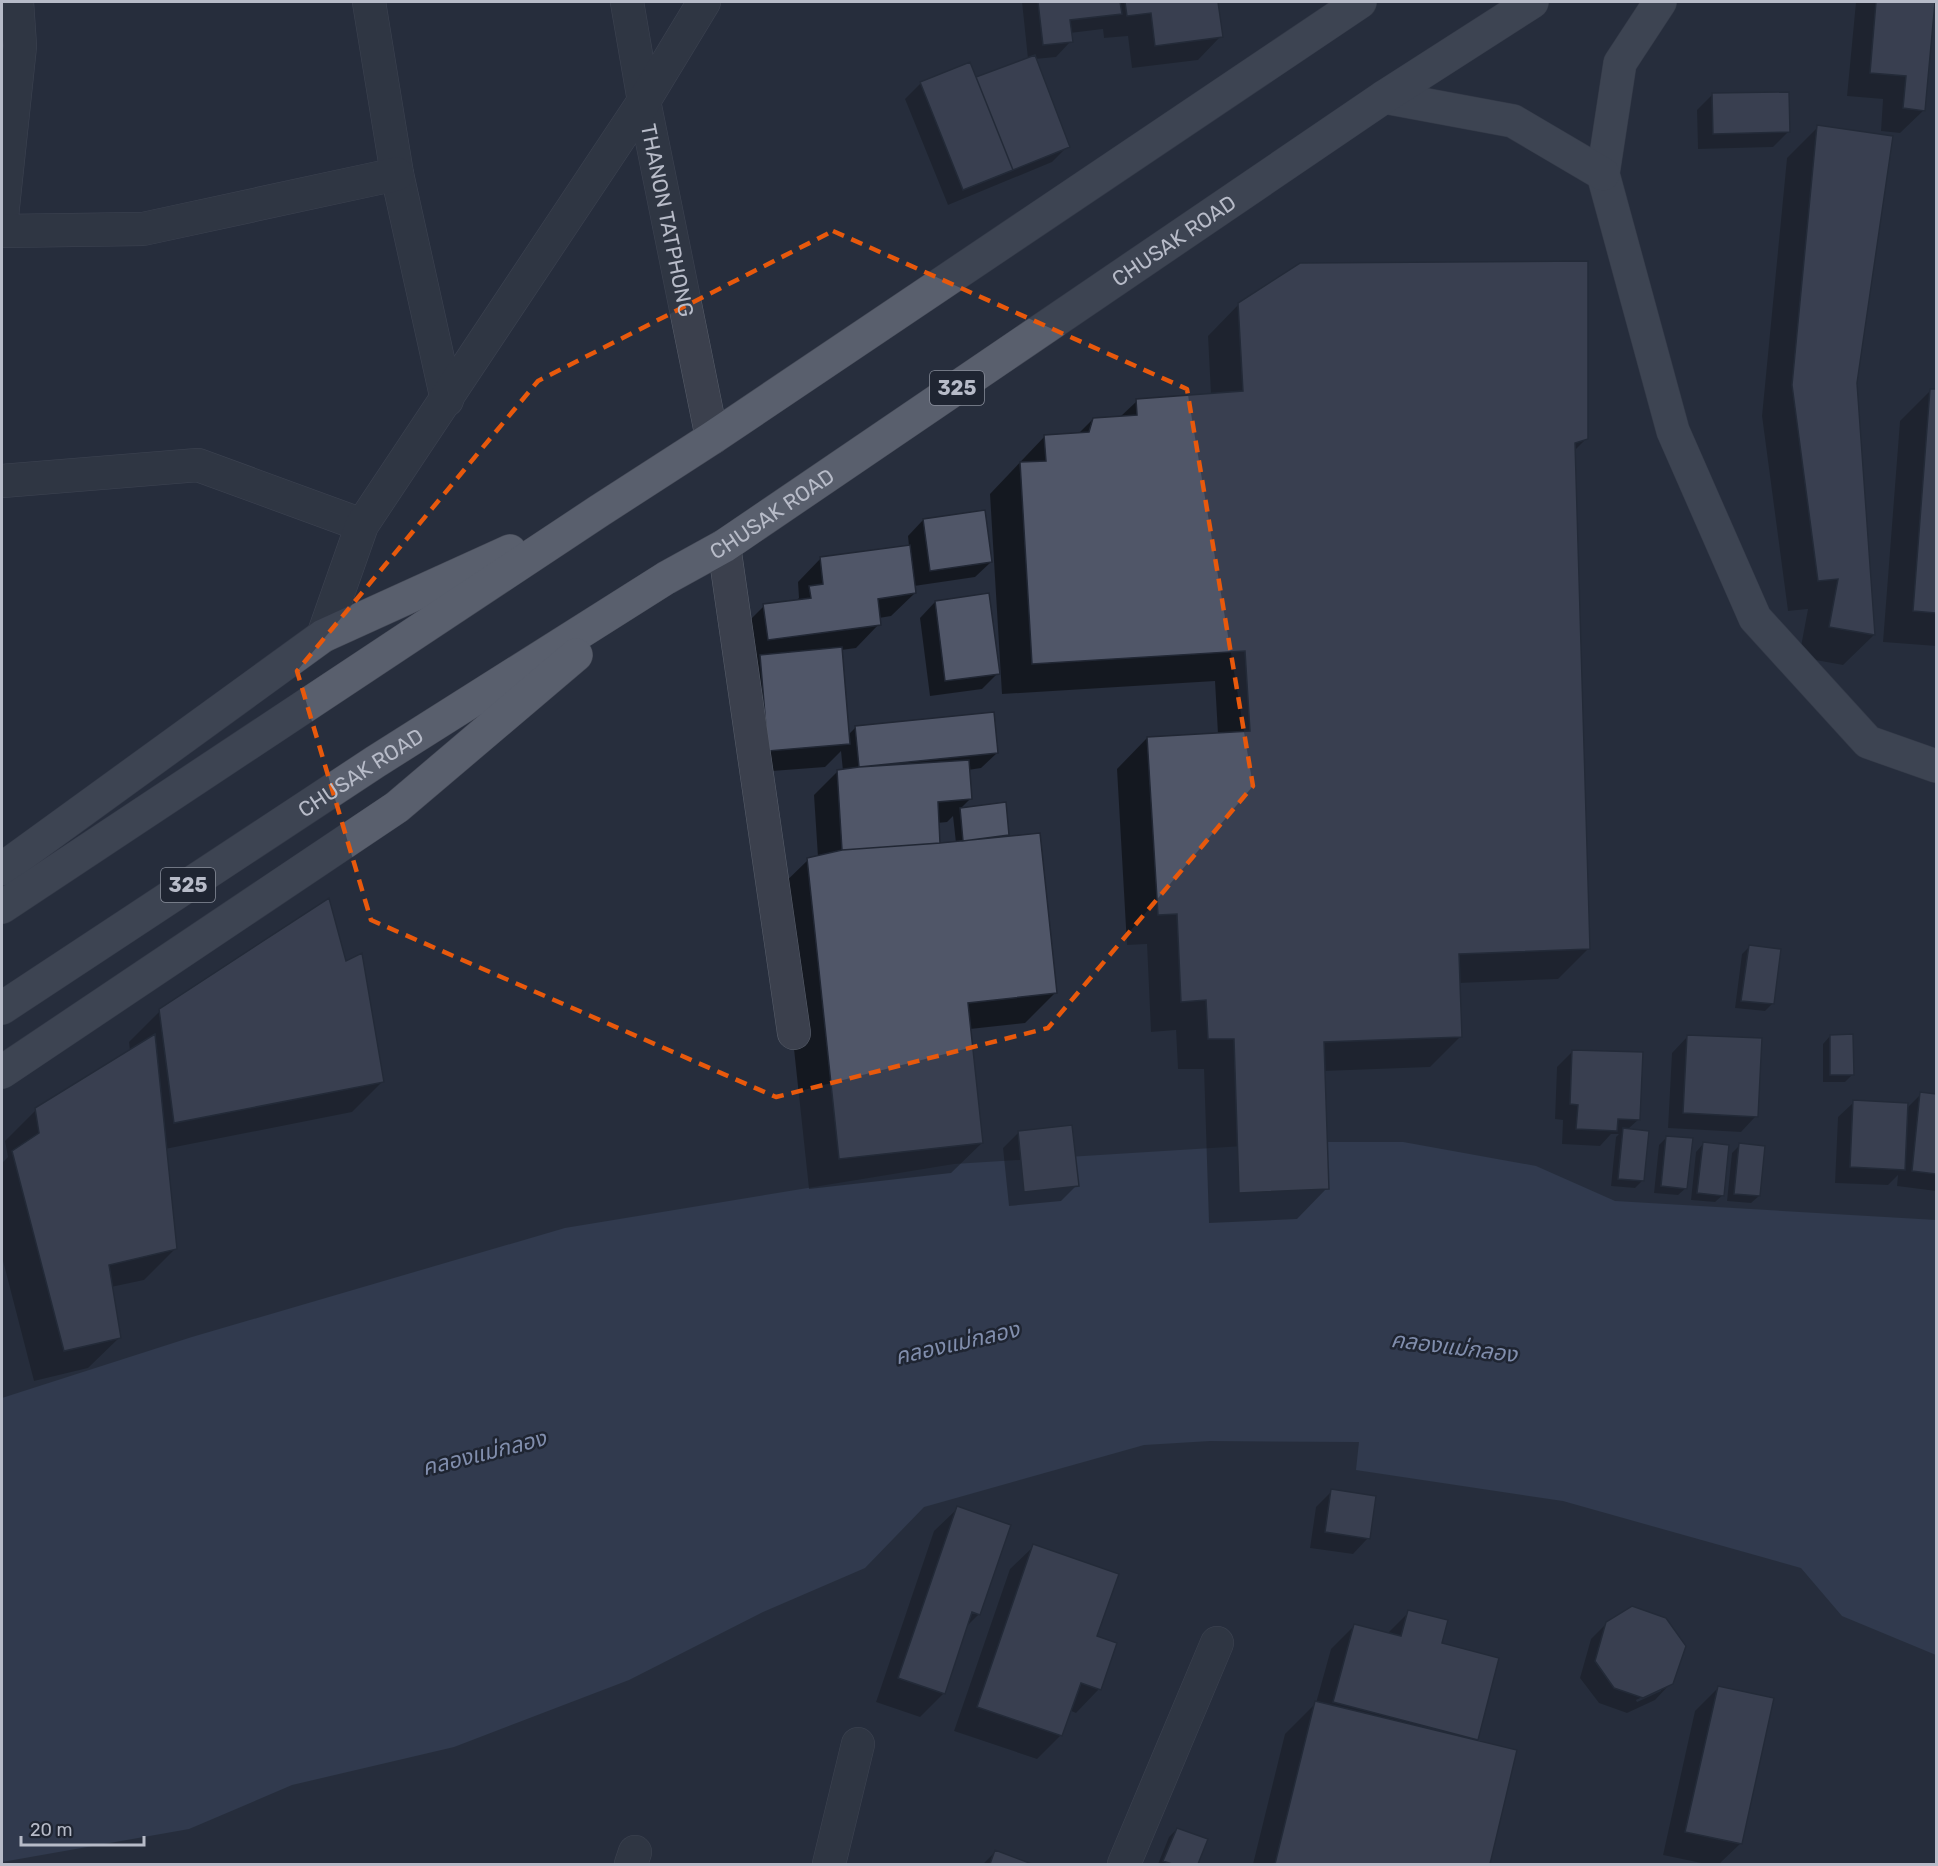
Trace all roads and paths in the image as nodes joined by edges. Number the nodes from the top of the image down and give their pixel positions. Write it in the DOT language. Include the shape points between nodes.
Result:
graph roads {
  1 [pos="17,2"];
  2 [pos="369,2"];
  3 [pos="627,2"];
  4 [pos="704,2"];
  5 [pos="1360,2"];
  6 [pos="1532,2"];
  7 [pos="1660,2"];
  8 [pos="1384,98"];
  9 [pos="644,101"];
  10 [pos="397,174"];
  11 [pos="1603,174"];
  12 [pos="2,198"];
  13 [pos="2,231"];
  14 [pos="447,400"];
  15 [pos="712,438"];
  16 [pos="2,481"];
  17 [pos="599,511"];
  18 [pos="362,525"];
  19 [pos="724,546"];
  20 [pos="666,578"];
  21 [pos="323,636"];
  22 [pos="1936,766"];
  23 [pos="2,868"];
  24 [pos="2,908"];
  25 [pos="2,1008"];
  26 [pos="794,1033"];
  27 [pos="2,1072"];
  28 [pos="1217,1643"];
  29 [pos="858,1744"];
  30 [pos="829,1864"];
  31 [pos="1124,1864"];
  1 -- 12 [label="street" via="20,46"];
  2 -- 10 [label="street"];
  3 -- 9 [label="street, THANON TATPHONG"];
  4 -- 9 [label="street"];
  5 -- 15 [label="main road"];
  6 -- 8 [label="main road, CHUSAK ROAD / 325"];
  7 -- 11 [label="main road" via="1620,63"];
  8 -- 11 [label="main road" via="1513,121"];
  8 -- 19 [label="main road, CHUSAK ROAD / 325"];
  9 -- 14 [label="street"];
  9 -- 15 [label="street, THANON TATPHONG"];
  10 -- 13 [label="street" via="143,229"];
  10 -- 14 [label="street"];
  11 -- 22 [label="main road" via="1673,431 1755,618 1868,742"];
  14 -- 18 [label="street"];
  15 -- 17 [label="main road"];
  16 -- 18 [label="street" via="198,465"];
  17 -- 21 [label="main road"];
  17 -- 24 [label="main road"];
  18 -- 21 [label="street"];
  19 -- 20 [label="main road, CHUSAK ROAD / 325"];
  19 -- 26 [label="street"];
  20 -- 25 [label="main road, CHUSAK ROAD / 325" via="375,762"];
  20 -- 27 [label="main road" via="397,807"];
  21 -- 23 [label="main road"];
  28 -- 31 [label="street"];
  29 -- 30 [label="street"];
}
